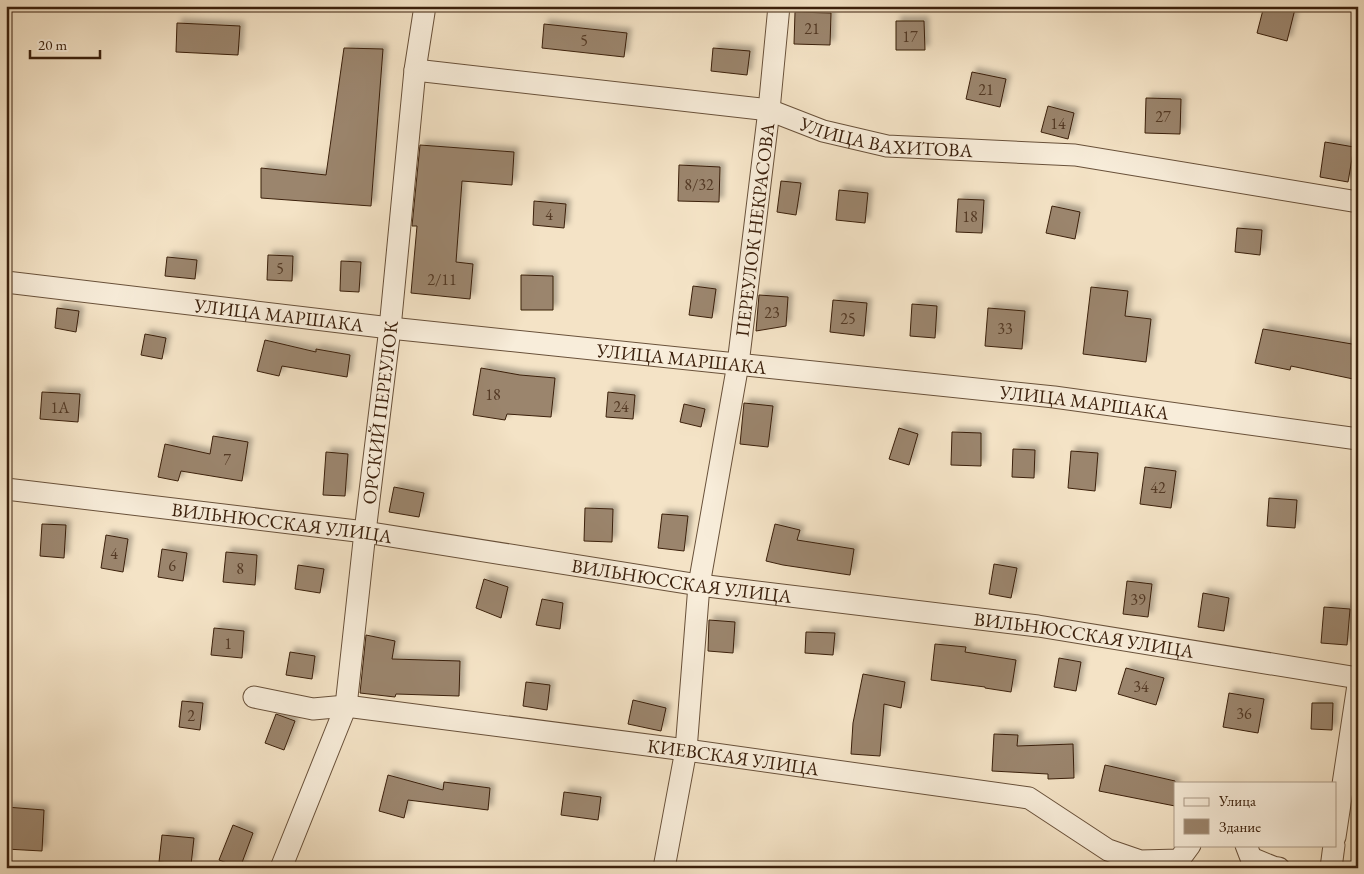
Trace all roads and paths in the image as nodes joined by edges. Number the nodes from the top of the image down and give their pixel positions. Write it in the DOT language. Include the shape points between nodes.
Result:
graph roads {
  1 [pos="425,6"];
  2 [pos="779,6"];
  3 [pos="415,70"];
  4 [pos="769,110"];
  5 [pos="1358,202"];
  6 [pos="6,282"];
  7 [pos="390,328"];
  8 [pos="738,364"];
  9 [pos="1358,439"];
  10 [pos="6,489"];
  11 [pos="365,532"];
  12 [pos="699,585"];
  13 [pos="1358,678"];
  14 [pos="1358,685"];
  15 [pos="254,697"];
  16 [pos="346,706"];
  17 [pos="686,750"];
  18 [pos="1336,830"];
  19 [pos="1189,846"];
  20 [pos="1246,846"];
  21 [pos="1334,846"];
  22 [pos="282,868"];
  23 [pos="664,868"];
  24 [pos="1279,868"];
  25 [pos="1331,868"];
  1 -- 3 [label="street, ОРСКИЙ ПЕРЕУЛОК"];
  2 -- 4 [label="street, ПЕРЕУЛОК НЕКРАСОВА"];
  3 -- 4 [label="street, УЛИЦА ВАХИТОВА"];
  3 -- 7 [label="street, ОРСКИЙ ПЕРЕУЛОК"];
  4 -- 5 [label="street, УЛИЦА ВАХИТОВА" via="823,131 887,146 1075,155"];
  4 -- 8 [label="street, ПЕРЕУЛОК НЕКРАСОВА"];
  6 -- 7 [label="street, УЛИЦА МАРШАКА"];
  7 -- 8 [label="street, УЛИЦА МАРШАКА"];
  7 -- 11 [label="street, ОРСКИЙ ПЕРЕУЛОК"];
  8 -- 9 [label="street, УЛИЦА МАРШАКА" via="1054,398"];
  8 -- 12 [label="street, ПЕРЕУЛОК НЕКРАСОВА"];
  10 -- 11 [label="street, ВИЛЬНЮССКАЯ УЛИЦА"];
  11 -- 12 [label="street, ВИЛЬНЮССКАЯ УЛИЦА"];
  11 -- 16 [label="street, ОРСКИЙ ПЕРЕУЛОК"];
  12 -- 13 [label="street, ВИЛЬНЮССКАЯ УЛИЦА" via="1038,626"];
  12 -- 17 [label="street, ПЕРЕУЛОК НЕКРАСОВА"];
  14 -- 18 [label="street"];
  15 -- 16 [label="street, КИЕВСКАЯ УЛИЦА" via="313,709"];
  16 -- 17 [label="street, КИЕВСКАЯ УЛИЦА"];
  16 -- 22 [label="street, ОРСКИЙ ПЕРЕУЛОК"];
  17 -- 19 [label="street, КИЕВСКАЯ УЛИЦА" via="1029,798 1108,850 1140,862 1179,860"];
  17 -- 23 [label="street, ПЕРЕУЛОК НЕКРАСОВА"];
  20 -- 24 [label="street" via="1251,858"];
  21 -- 25 [label="street"];
}
